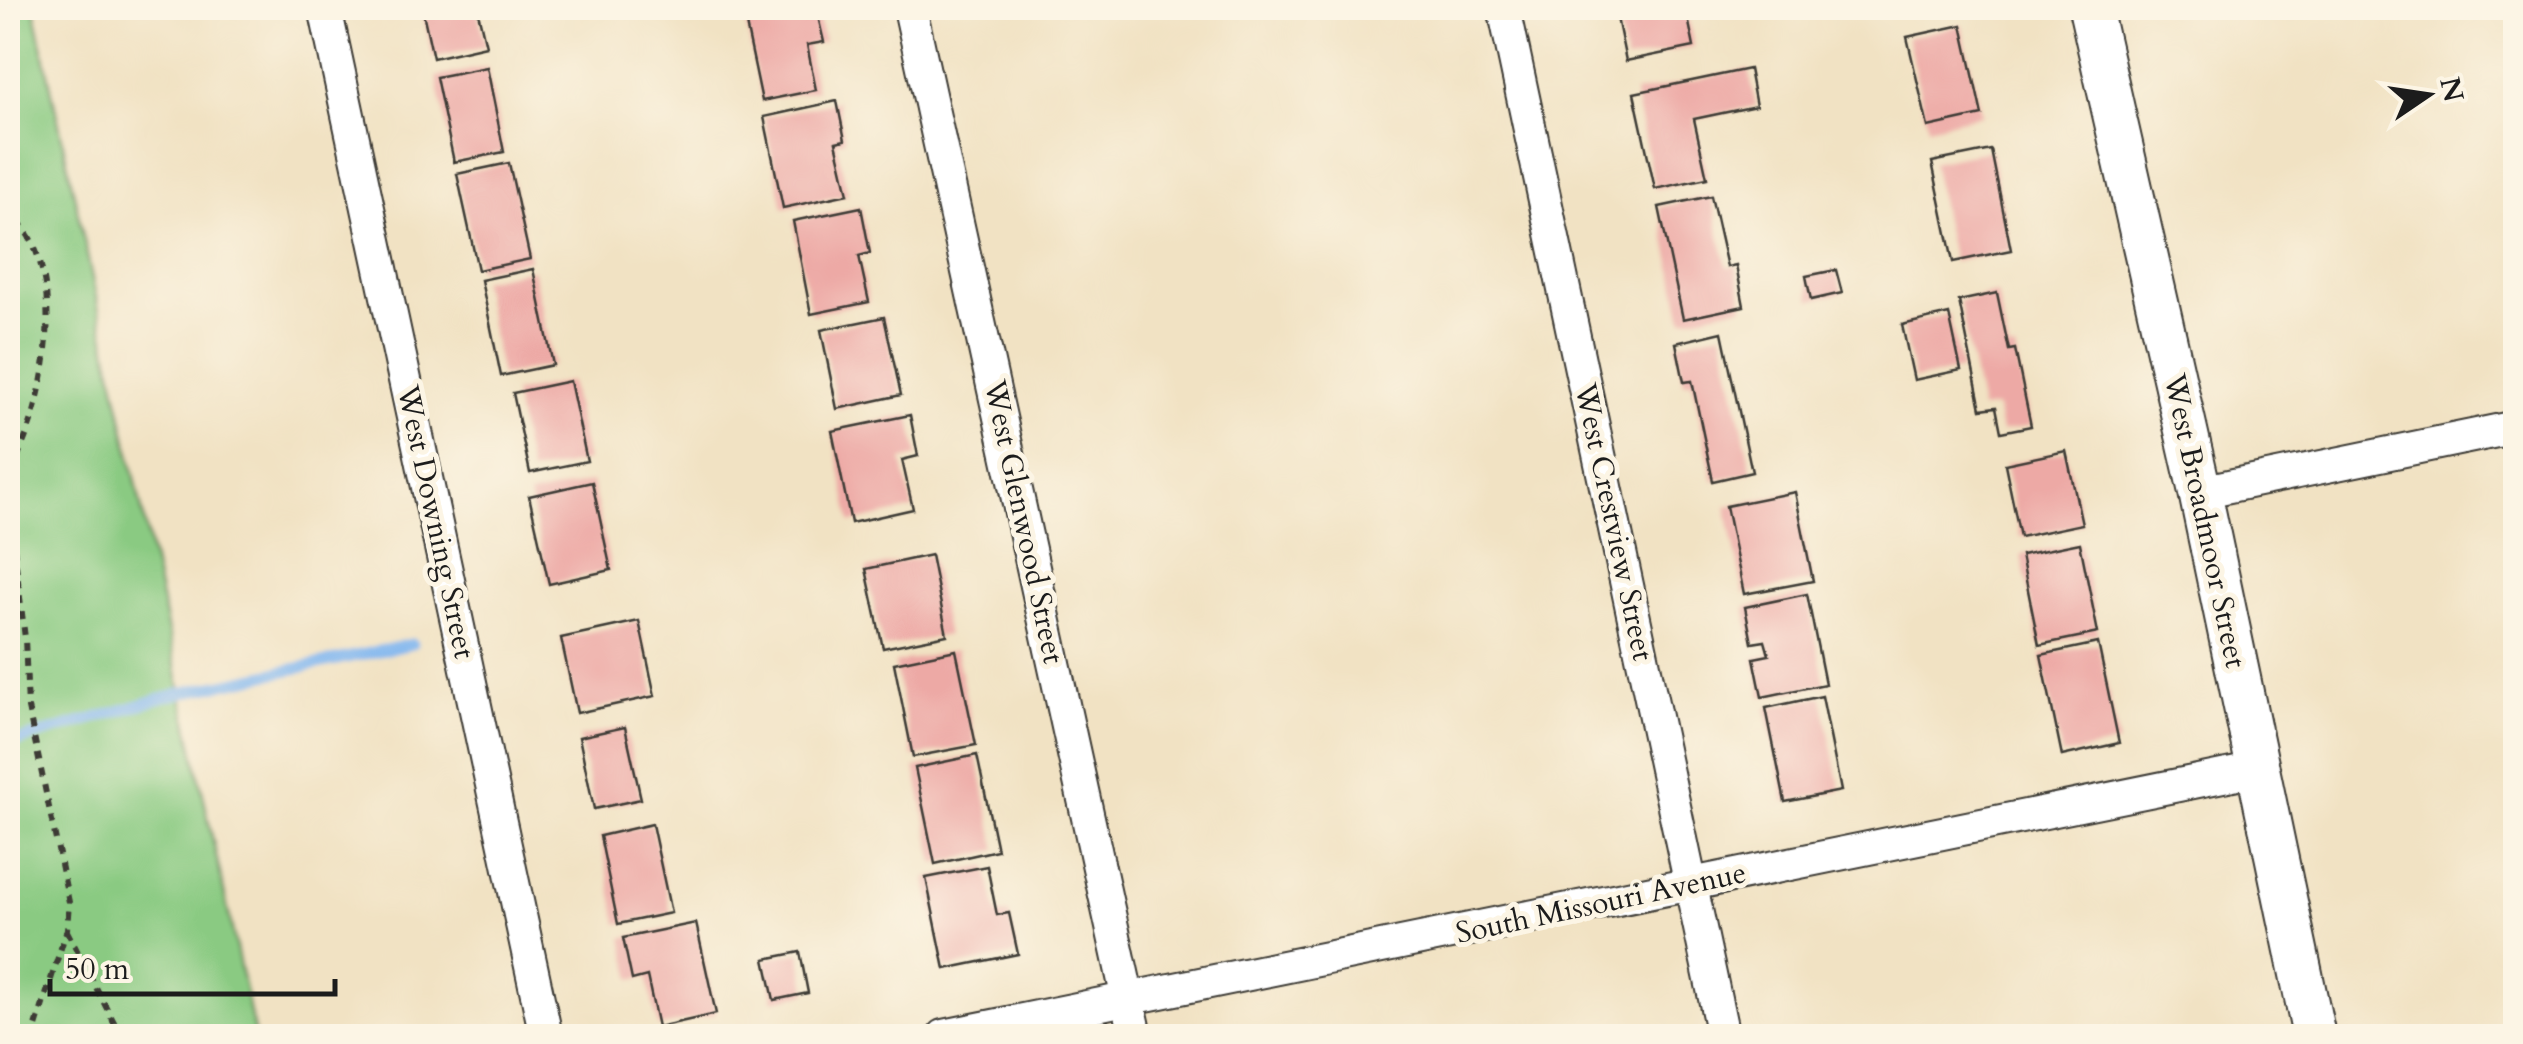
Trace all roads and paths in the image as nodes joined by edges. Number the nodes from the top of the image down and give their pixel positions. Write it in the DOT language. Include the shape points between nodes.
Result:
graph roads {
  1 [pos="326,8"];
  2 [pos="910,8"];
  3 [pos="1504,8"];
  4 [pos="2090,8"];
  5 [pos="8,208"];
  6 [pos="2516,427"];
  7 [pos="8,474"];
  8 [pos="2200,492"];
  9 [pos="8,500"];
  10 [pos="2257,769"];
  11 [pos="1691,884"];
  12 [pos="67,930"];
  13 [pos="1128,1000"];
  14 [pos="34,1036"];
  15 [pos="121,1036"];
  16 [pos="546,1036"];
  17 [pos="944,1036"];
  18 [pos="1136,1036"];
  19 [pos="1723,1036"];
  20 [pos="2314,1036"];
  1 -- 16 [label="street, West Downing Street"];
  2 -- 13 [label="street, West Glenwood Street"];
  3 -- 11 [label="street, West Crestview Street"];
  4 -- 8 [label="street, West Broadmoor Street"];
  5 -- 7 [label="path" via="31,240 48,328 38,396"];
  6 -- 8 [label="street"];
  8 -- 10 [label="street, West Broadmoor Street"];
  9 -- 12 [label="path" via="28,708 66,886"];
  10 -- 11 [label="street, South Missouri Avenue"];
  10 -- 20 [label="street, West Broadmoor Street"];
  11 -- 13 [label="street, South Missouri Avenue"];
  11 -- 19 [label="street, West Crestview Street"];
  12 -- 14 [label="path"];
  12 -- 15 [label="path"];
  13 -- 17 [label="street, South Missouri Avenue"];
  13 -- 18 [label="street, West Glenwood Street"];
}
